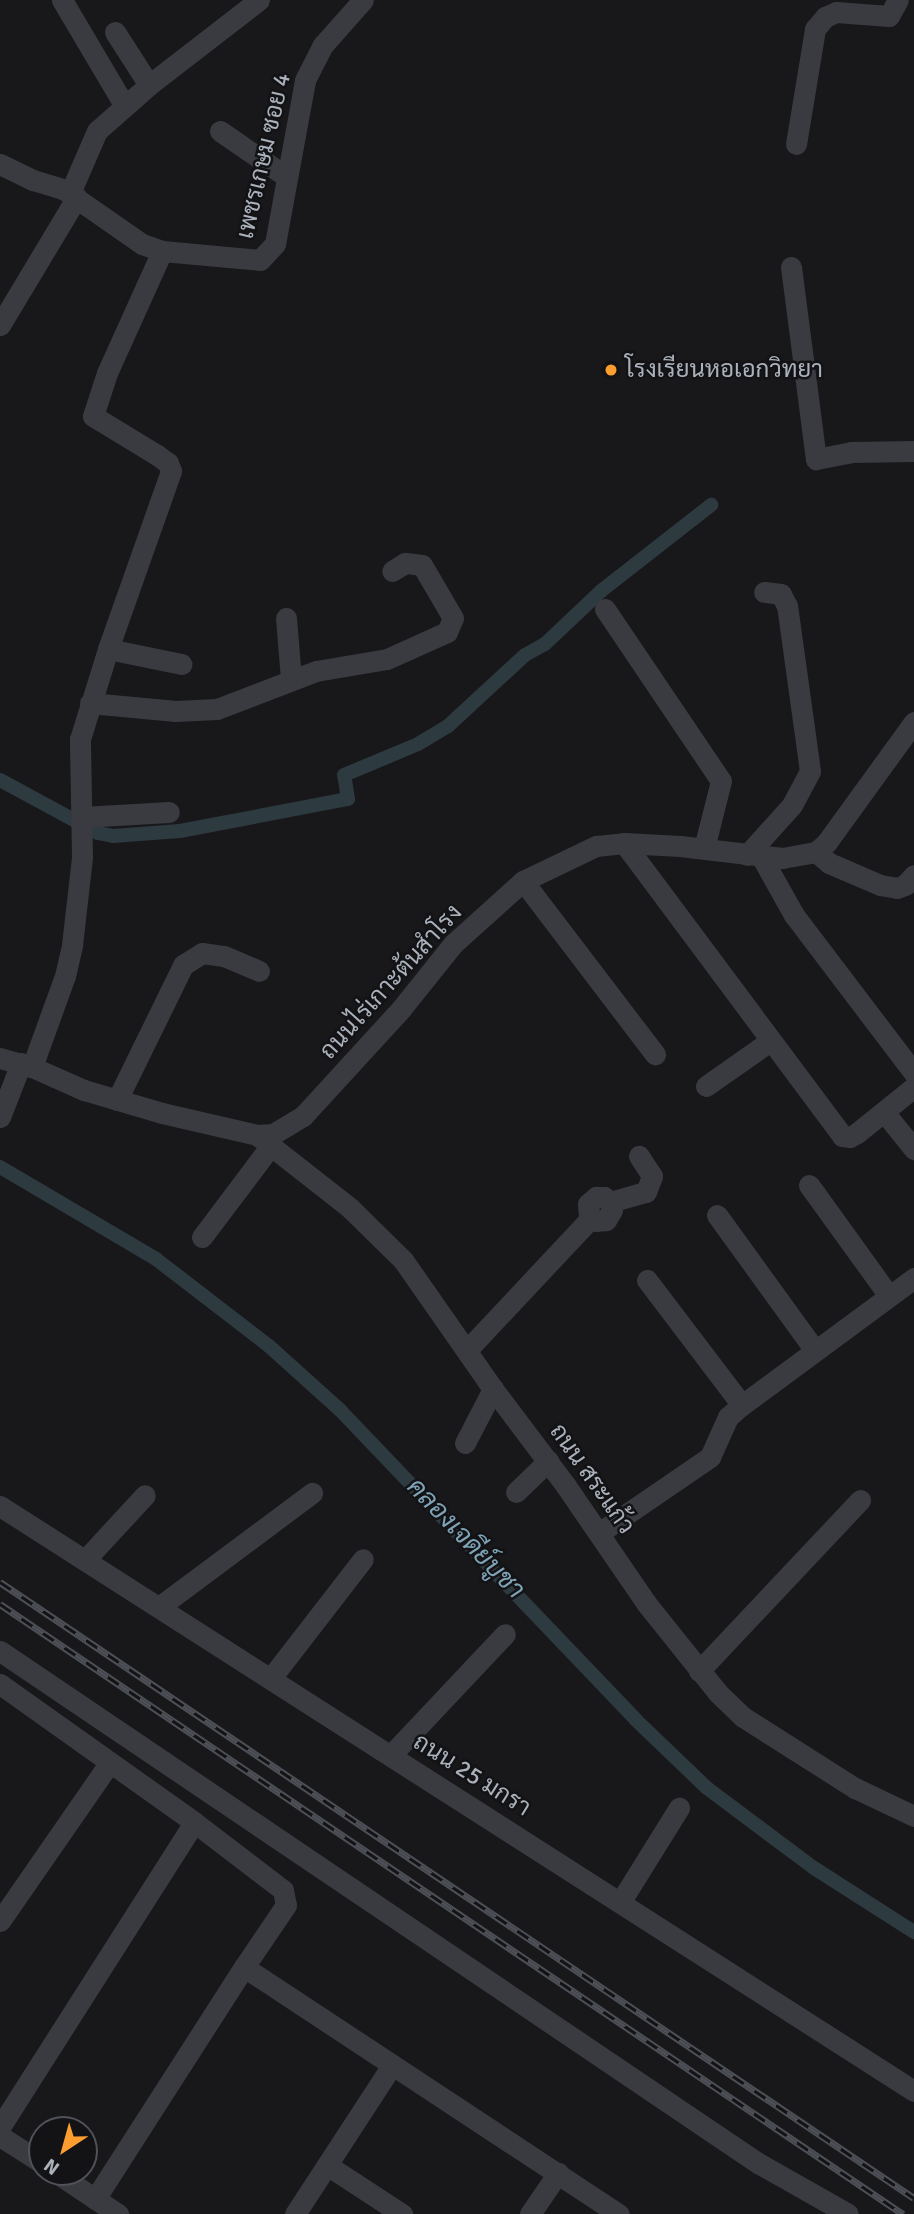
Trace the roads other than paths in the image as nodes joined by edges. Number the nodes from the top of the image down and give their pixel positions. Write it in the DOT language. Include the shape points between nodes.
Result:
graph roads {
  1 [pos="62,0"];
  2 [pos="259,0"];
  3 [pos="363,0"];
  4 [pos="898,0"];
  5 [pos="115,32"];
  6 [pos="149,85"];
  7 [pos="124,105"];
  8 [pos="220,131"];
  9 [pos="796,144"];
  10 [pos="0,164"];
  11 [pos="287,177"];
  12 [pos="74,195"];
  13 [pos="152,248"];
  14 [pos="791,267"];
  15 [pos="0,325"];
  16 [pos="914,451"];
  17 [pos="392,571"];
  18 [pos="764,592"];
  19 [pos="605,609"];
  20 [pos="286,618"];
  21 [pos="108,649"];
  22 [pos="181,664"];
  23 [pos="291,679"];
  24 [pos="90,703"];
  25 [pos="914,722"];
  26 [pos="169,812"];
  27 [pos="82,824"];
  28 [pos="624,843"];
  29 [pos="704,848"];
  30 [pos="816,852"];
  31 [pos="754,855"];
  32 [pos="914,874"];
  33 [pos="523,881"];
  34 [pos="259,971"];
  35 [pos="770,1041"];
  36 [pos="655,1054"];
  37 [pos="0,1058"];
  38 [pos="26,1065"];
  39 [pos="914,1073"];
  40 [pos="706,1086"];
  41 [pos="914,1087"];
  42 [pos="117,1100"];
  43 [pos="884,1112"];
  44 [pos="0,1117"];
  45 [pos="265,1140"];
  46 [pos="914,1149"];
  47 [pos="639,1156"];
  48 [pos="809,1185"];
  49 [pos="717,1215"];
  50 [pos="202,1237"];
  51 [pos="914,1278"];
  52 [pos="647,1280"];
  53 [pos="889,1296"];
  54 [pos="814,1349"];
  55 [pos="467,1350"];
  56 [pos="493,1389"];
  57 [pos="742,1405"];
  58 [pos="465,1443"];
  59 [pos="548,1461"];
  60 [pos="516,1492"];
  61 [pos="312,1493"];
  62 [pos="145,1495"];
  63 [pos="860,1500"];
  64 [pos="0,1506"];
  65 [pos="599,1533"];
  66 [pos="362,1559"];
  67 [pos="85,1560"];
  68 [pos="159,1607"];
  69 [pos="505,1634"];
  70 [pos="0,1651"];
  71 [pos="699,1671"];
  72 [pos="271,1678"];
  73 [pos="0,1684"];
  74 [pos="391,1755"];
  75 [pos="110,1762"];
  76 [pos="679,1808"];
  77 [pos="914,1816"];
  78 [pos="194,1822"];
  79 [pos="621,1901"];
  80 [pos="0,1921"];
  81 [pos="244,1967"];
  82 [pos="392,2065"];
  83 [pos="914,2091"];
  84 [pos="0,2127"];
  85 [pos="0,2136"];
  86 [pos="28,2155"];
  87 [pos="327,2165"];
  88 [pos="558,2174"];
  89 [pos="76,2186"];
  90 [pos="95,2199"];
  91 [pos="118,2214"];
  92 [pos="295,2214"];
  93 [pos="402,2214"];
  94 [pos="530,2214"];
  95 [pos="620,2214"];
  96 [pos="848,2214"];
  1 -- 7 [label="street"];
  2 -- 6 [label="street"];
  3 -- 11 [label="street, เพชรเกษม ซอย 4" via="323,46 305,80"];
  4 -- 9 [label="street" via="889,16 836,12 815,29"];
  5 -- 6 [label="street"];
  6 -- 7 [label="street"];
  7 -- 12 [label="street" via="97,131"];
  8 -- 11 [label="street"];
  10 -- 12 [label="street"];
  11 -- 13 [label="street, เพชรเกษม ซอย 4" via="275,244 260,260"];
  12 -- 13 [label="street"];
  12 -- 15 [label="street"];
  13 -- 21 [label="street" via="93,416 157,455 171,471"];
  14 -- 16 [label="street" via="816,459 851,452"];
  17 -- 23 [label="street" via="405,563 422,565 453,618 447,632 387,659"];
  18 -- 31 [label="street" via="781,594 787,607 810,771 792,805"];
  19 -- 29 [label="street" via="721,781"];
  20 -- 23 [label="street"];
  21 -- 22 [label="street"];
  21 -- 24 [label="street"];
  23 -- 24 [label="street" via="240,702 198,712"];
  24 -- 27 [label="street" via="79,757"];
  25 -- 30 [label="street"];
  26 -- 27 [label="street"];
  27 -- 38 [label="street" via="79,893 65,976"];
  28 -- 29 [label="street, ถนนไร่เกาะต้นสำโรง"];
  28 -- 33 [label="street, ถนนไร่เกาะต้นสำโรง" via="596,846"];
  28 -- 35 [label="street"];
  29 -- 31 [label="street, ถนนไร่เกาะต้นสำโรง"];
  30 -- 31 [label="street, ถนนไร่เกาะต้นสำโรง" via="799,858"];
  30 -- 32 [label="street" via="829,863 880,885 905,886"];
  31 -- 39 [label="street"];
  33 -- 36 [label="street"];
  33 -- 45 [label="street, ถนนไร่เกาะต้นสำโรง" via="453,944 393,1019 303,1116"];
  34 -- 42 [label="street" via="224,956 202,953 183,965"];
  35 -- 40 [label="street"];
  35 -- 43 [label="street" via="842,1136 857,1133"];
  37 -- 38 [label="street"];
  38 -- 42 [label="street"];
  38 -- 44 [label="street"];
  41 -- 43 [label="street"];
  42 -- 45 [label="street"];
  43 -- 46 [label="street"];
  45 -- 50 [label="street"];
  45 -- 55 [label="street, ถนน สระแก้ว" via="385,1240"];
  47 -- 55 [label="street" via="652,1175 644,1193 610,1202 612,1210 606,1220 592,1219"];
  48 -- 53 [label="street"];
  49 -- 54 [label="street"];
  51 -- 53 [label="street"];
  52 -- 57 [label="street"];
  53 -- 54 [label="street"];
  54 -- 57 [label="street"];
  55 -- 56 [label="street, ถนน สระแก้ว"];
  56 -- 58 [label="street"];
  56 -- 59 [label="street, ถนน สระแก้ว"];
  57 -- 65 [label="street" via="728,1417 710,1457"];
  59 -- 60 [label="street"];
  59 -- 65 [label="street, ถนน สระแก้ว"];
  61 -- 68 [label="street"];
  62 -- 67 [label="street"];
  63 -- 71 [label="street"];
  64 -- 67 [label="street, ถนน 25 มกรา"];
  65 -- 71 [label="street, ถนน สระแก้ว"];
  66 -- 72 [label="street"];
  67 -- 68 [label="street, ถนน 25 มกรา"];
  68 -- 72 [label="street, ถนน 25 มกรา"];
  69 -- 74 [label="street"];
  70 -- 96 [label="street" via="758,2163"];
  71 -- 77 [label="street, ถนน สระแก้ว" via="743,1717 855,1788"];
  72 -- 74 [label="street, ถนน 25 มกรา"];
  73 -- 75 [label="street"];
  74 -- 79 [label="street, ถนน 25 มกรา"];
  75 -- 78 [label="street"];
  75 -- 80 [label="street"];
  76 -- 79 [label="street"];
  78 -- 81 [label="street" via="282,1890 286,1898 286,1905"];
  78 -- 84 [label="street"];
  79 -- 83 [label="street, ถนน 25 มกรา"];
  81 -- 82 [label="street"];
  81 -- 90 [label="street"];
  82 -- 87 [label="street"];
  82 -- 88 [label="street"];
  85 -- 86 [label="street"];
  87 -- 92 [label="street"];
  87 -- 93 [label="street"];
  88 -- 94 [label="street"];
  88 -- 95 [label="street"];
  89 -- 90 [label="street"];
  90 -- 91 [label="street"];
}
